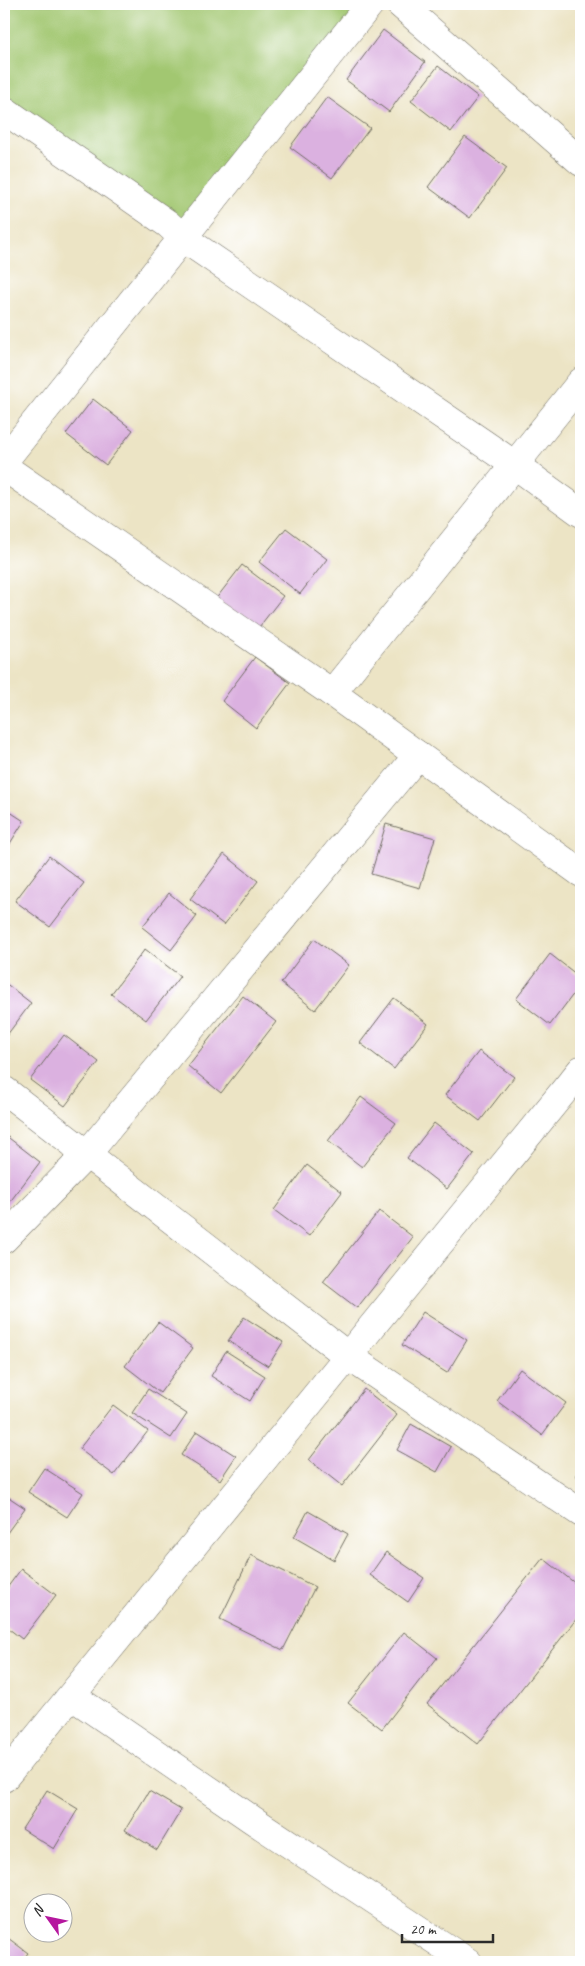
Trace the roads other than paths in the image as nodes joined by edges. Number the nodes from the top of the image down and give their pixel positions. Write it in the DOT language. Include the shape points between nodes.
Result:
graph roads {
  1 [pos="370,4"];
  2 [pos="400,4"];
  3 [pos="4,110"];
  4 [pos="581,162"];
  5 [pos="183,238"];
  6 [pos="581,382"];
  7 [pos="4,461"];
  8 [pos="515,465"];
  9 [pos="4,467"];
  10 [pos="581,513"];
  11 [pos="332,693"];
  12 [pos="418,755"];
  13 [pos="581,873"];
  14 [pos="581,1070"];
  15 [pos="4,1090"];
  16 [pos="87,1154"];
  17 [pos="4,1239"];
  18 [pos="348,1356"];
  19 [pos="581,1513"];
  20 [pos="72,1696"];
  21 [pos="4,1778"];
  22 [pos="468,1962"];
  1 -- 5 [label="street"];
  2 -- 4 [label="street"];
  3 -- 5 [label="street" via="168,224"];
  5 -- 7 [label="street"];
  5 -- 8 [label="street"];
  6 -- 8 [label="street"];
  8 -- 10 [label="street"];
  8 -- 11 [label="street"];
  9 -- 11 [label="street"];
  11 -- 12 [label="street"];
  12 -- 13 [label="street"];
  12 -- 16 [label="street"];
  14 -- 18 [label="street"];
  15 -- 16 [label="street"];
  16 -- 17 [label="street"];
  16 -- 18 [label="street"];
  18 -- 19 [label="street"];
  18 -- 20 [label="street"];
  20 -- 21 [label="street"];
  20 -- 22 [label="street"];
}
